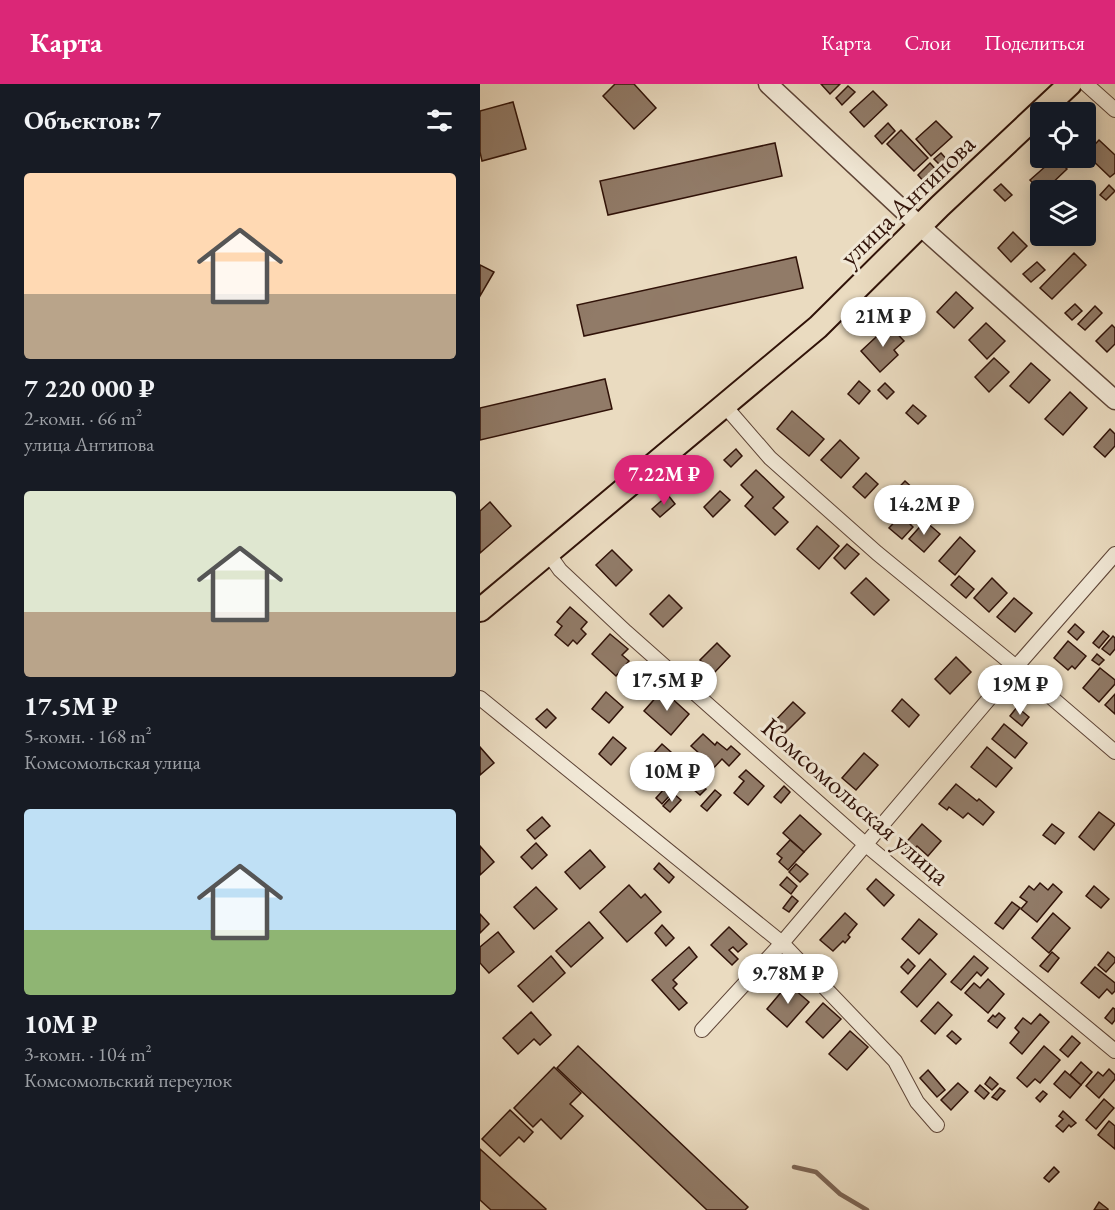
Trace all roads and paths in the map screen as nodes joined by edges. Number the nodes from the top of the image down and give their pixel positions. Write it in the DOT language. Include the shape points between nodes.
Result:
graph roads {
  1 [pos="768,84"];
  2 [pos="1070,84"];
  3 [pos="1086,84"];
  4 [pos="1115,110"];
  5 [pos="920,226"];
  6 [pos="1115,400"];
  7 [pos="724,405"];
  8 [pos="548,553"];
  9 [pos="1115,554"];
  10 [pos="480,610"];
  11 [pos="1016,667"];
  12 [pos="480,698"];
  13 [pos="1115,752"];
  14 [pos="865,844"];
  15 [pos="782,943"];
  16 [pos="702,1030"];
  17 [pos="1115,1051"];
  18 [pos="937,1125"];
  1 -- 5 [label="street"];
  2 -- 5 [label="main road, улица Антипова"];
  3 -- 4 [label="street"];
  5 -- 6 [label="street"];
  5 -- 7 [label="main road, улица Антипова" via="818,327"];
  7 -- 8 [label="main road, улица Антипова"];
  7 -- 11 [label="street" via="779,465 877,553"];
  8 -- 10 [label="main road, улица Антипова"];
  8 -- 14 [label="street, Комсомольская улица" via="560,570 626,632"];
  9 -- 11 [label="street"];
  11 -- 13 [label="street"];
  11 -- 14 [label="street"];
  12 -- 15 [label="street"];
  14 -- 15 [label="street"];
  14 -- 17 [label="street, Комсомольская улица"];
  15 -- 16 [label="street"];
  15 -- 18 [label="street" via="895,1061 917,1102"];
}
